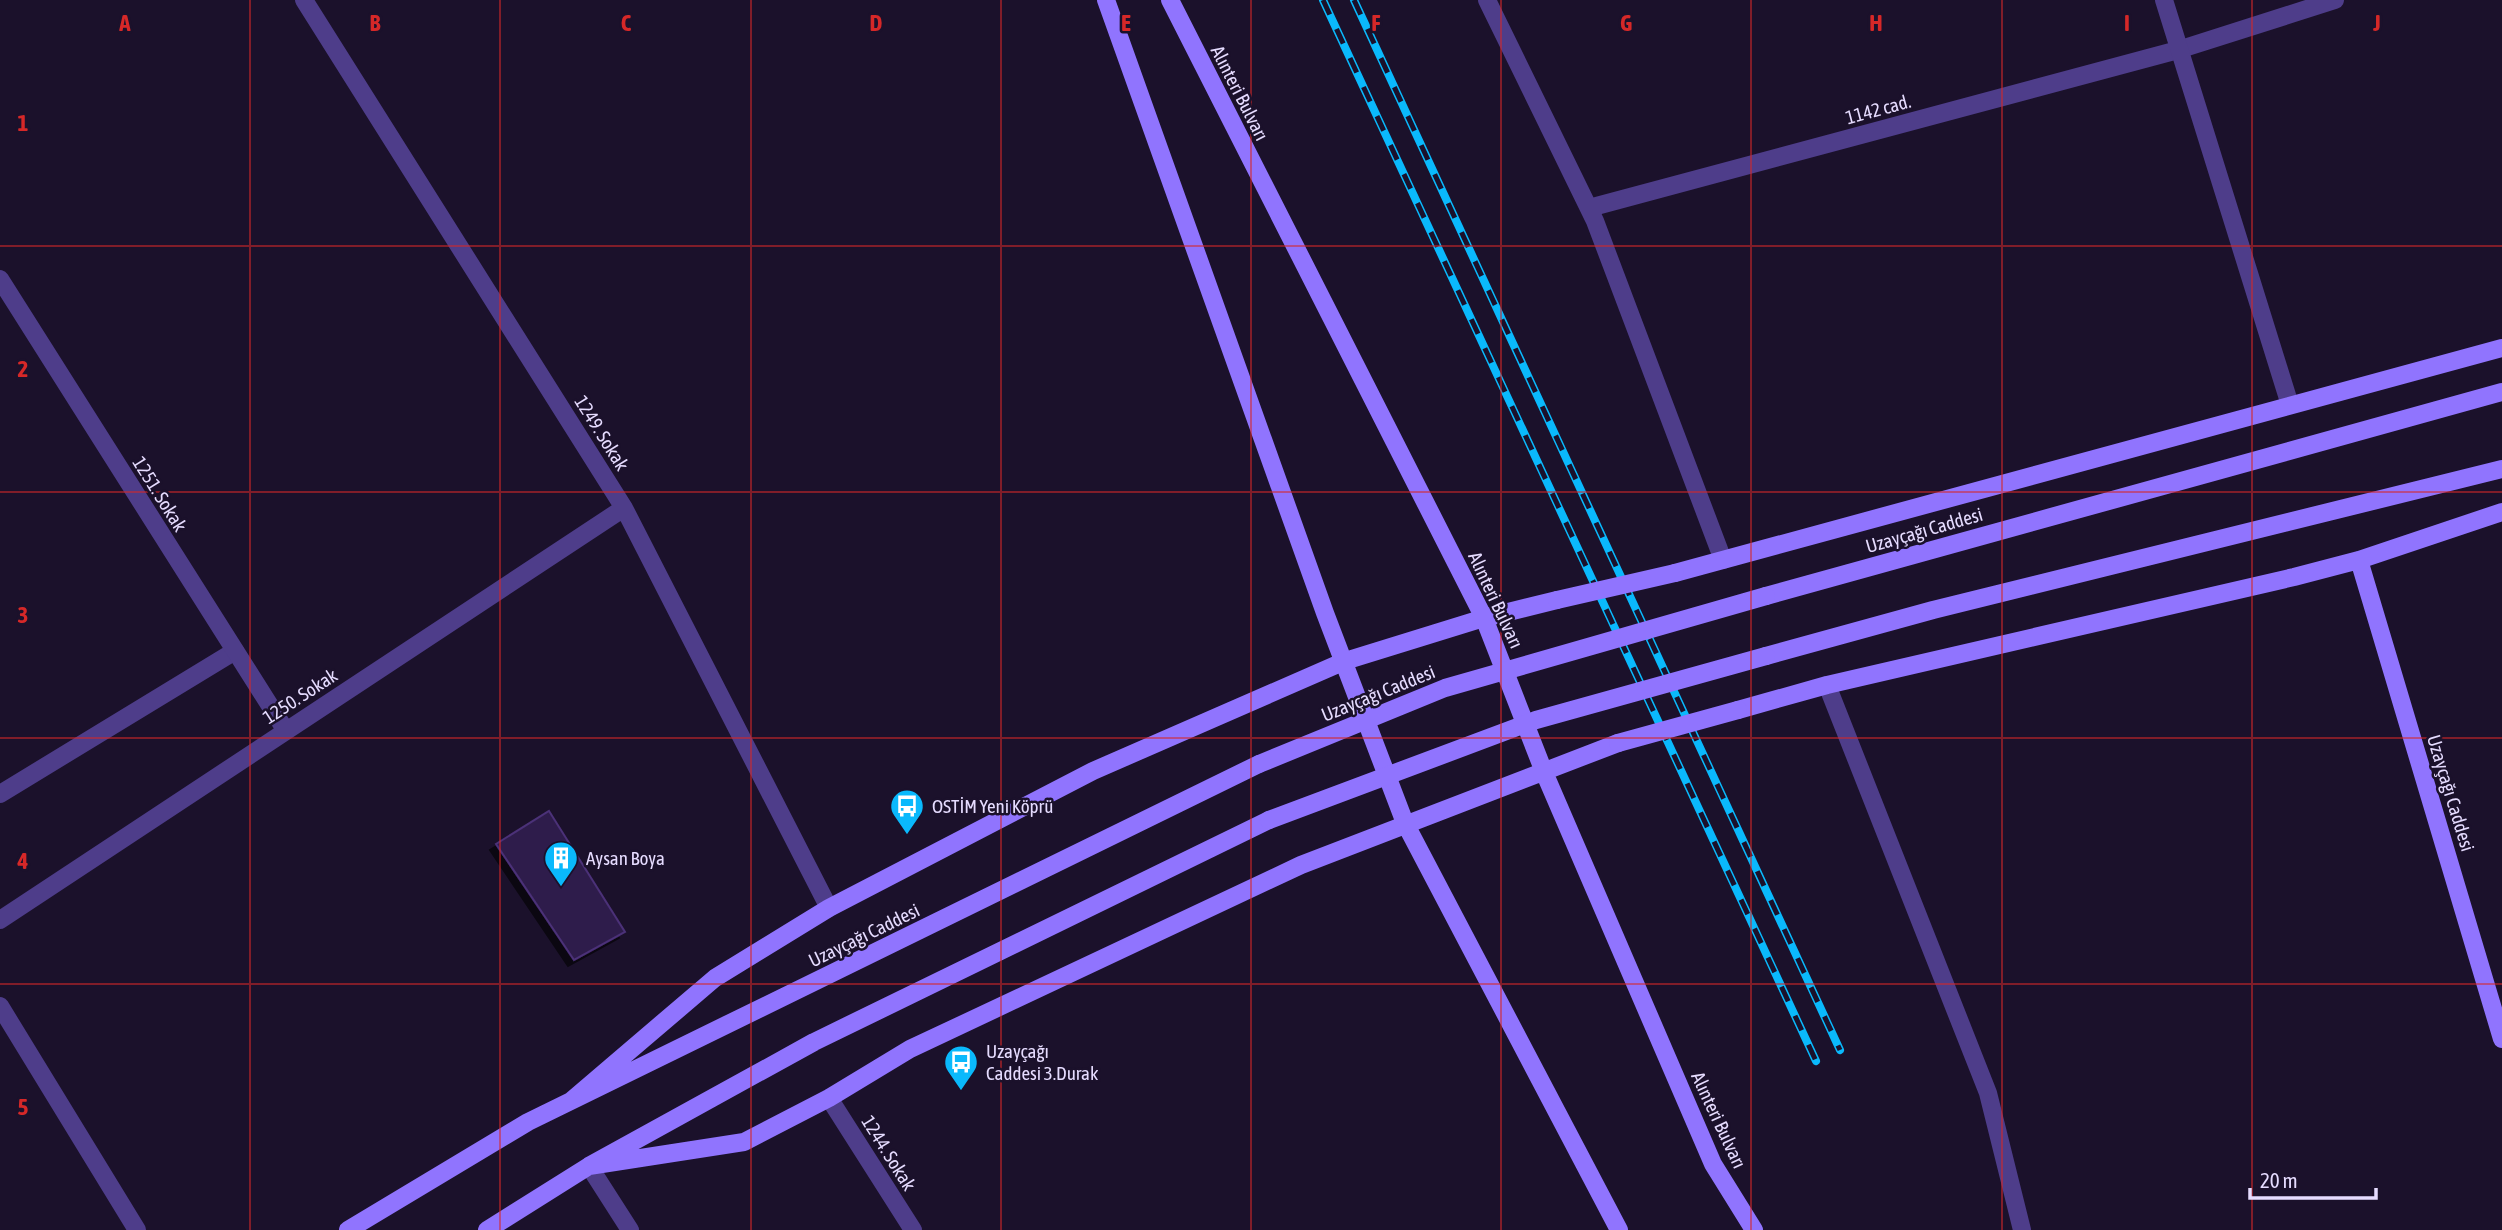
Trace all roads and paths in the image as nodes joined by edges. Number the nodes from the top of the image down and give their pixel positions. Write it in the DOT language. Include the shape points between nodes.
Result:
graph roads {
  1 [pos="304,0"];
  2 [pos="1106,0"];
  3 [pos="1170,0"];
  4 [pos="1487,0"];
  5 [pos="2164,0"];
  6 [pos="2335,0"];
  7 [pos="2178,51"];
  8 [pos="1589,208"];
  9 [pos="0,279"];
  10 [pos="2502,348"];
  11 [pos="2502,392"];
  12 [pos="2290,404"];
  13 [pos="2502,469"];
  14 [pos="624,508"];
  15 [pos="2502,512"];
  16 [pos="1723,560"];
  17 [pos="2360,560"];
  18 [pos="1484,618"];
  19 [pos="235,651"];
  20 [pos="1345,661"];
  21 [pos="1827,685"];
  22 [pos="286,731"];
  23 [pos="1544,772"];
  24 [pos="0,794"];
  25 [pos="1405,823"];
  26 [pos="829,908"];
  27 [pos="0,920"];
  28 [pos="0,1006"];
  29 [pos="2502,1039"];
  30 [pos="829,1098"];
  31 [pos="572,1100"];
  32 [pos="589,1167"];
  33 [pos="1613,1228"];
  34 [pos="137,1230"];
  35 [pos="348,1230"];
  36 [pos="487,1230"];
  37 [pos="630,1230"];
  38 [pos="913,1230"];
  39 [pos="1754,1230"];
  40 [pos="2022,1230"];
  1 -- 14 [label="street, 1249. Sokak"];
  2 -- 20 [label="main road"];
  3 -- 18 [label="main road, Alınteri Bulvarı"];
  4 -- 8 [label="street"];
  5 -- 7 [label="street"];
  6 -- 7 [label="street, 1142 cad."];
  7 -- 8 [label="street, 1142 cad."];
  7 -- 12 [label="street"];
  8 -- 16 [label="street"];
  9 -- 19 [label="street, 1251. Sokak"];
  10 -- 12 [label="main road"];
  11 -- 31 [label="main road, Uzayçağı Caddesi, bridge" via="1445,688 1259,764"];
  12 -- 16 [label="main road"];
  13 -- 32 [label="main road, bridge" via="1933,610 1536,720 1269,820 814,1042"];
  14 -- 22 [label="street, 1250. Sokak"];
  14 -- 26 [label="street, 1249. Sokak"];
  15 -- 17 [label="main road"];
  16 -- 18 [label="main road, bridge"];
  17 -- 21 [label="main road"];
  17 -- 29 [label="main road, Uzayçağı Caddesi"];
  18 -- 20 [label="main road"];
  18 -- 23 [label="main road, Alınteri Bulvarı"];
  19 -- 22 [label="street, 1251. Sokak"];
  19 -- 24 [label="street"];
  20 -- 25 [label="main road"];
  20 -- 26 [label="main road" via="1093,771"];
  21 -- 23 [label="main road, bridge" via="1618,743"];
  21 -- 40 [label="street" via="1987,1093"];
  22 -- 27 [label="street, 1250. Sokak"];
  23 -- 25 [label="main road"];
  23 -- 39 [label="main road, Alınteri Bulvarı" via="1713,1164"];
  25 -- 30 [label="main road" via="1301,866 909,1049"];
  25 -- 33 [label="main road"];
  26 -- 31 [label="main road" via="715,978"];
  28 -- 34 [label="street"];
  30 -- 32 [label="main road" via="744,1142"];
  30 -- 38 [label="street, 1244. Sokak"];
  31 -- 35 [label="main road, Uzayçağı Caddesi"];
  32 -- 36 [label="main road"];
  32 -- 37 [label="street"];
}
